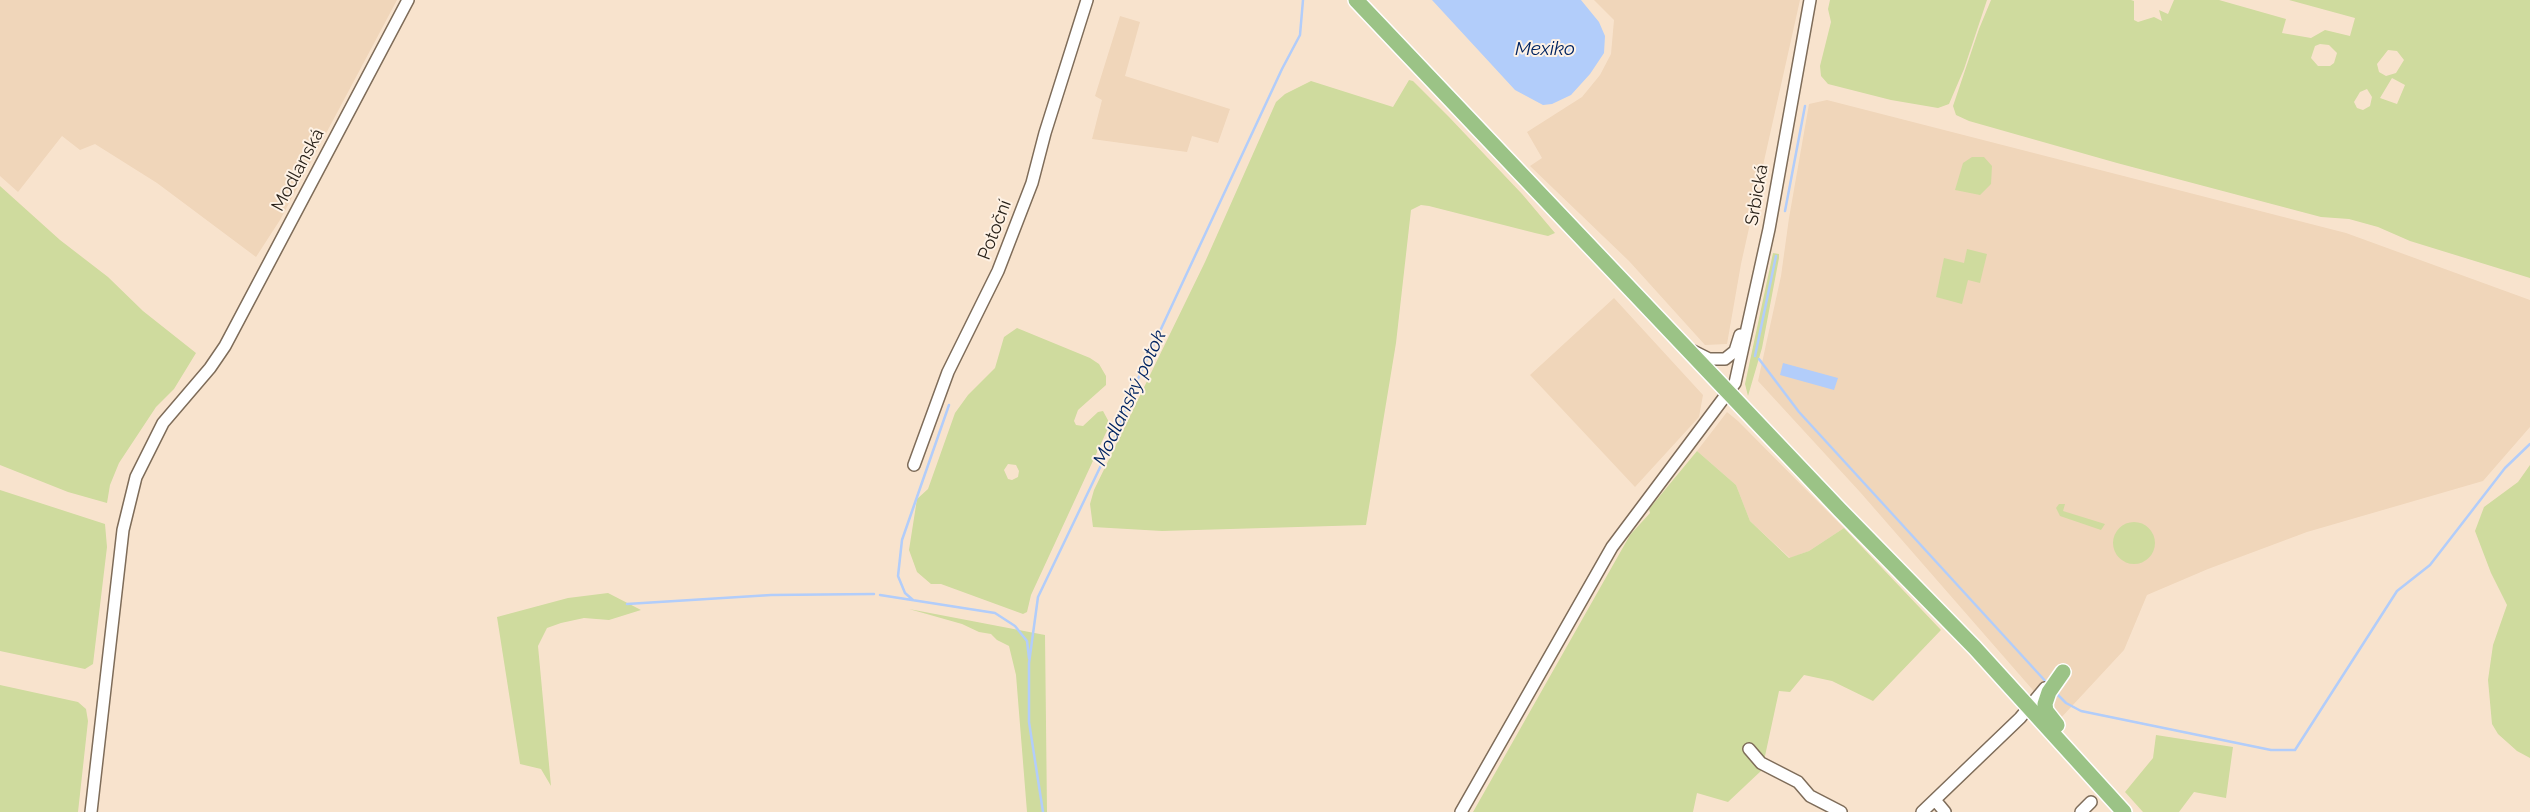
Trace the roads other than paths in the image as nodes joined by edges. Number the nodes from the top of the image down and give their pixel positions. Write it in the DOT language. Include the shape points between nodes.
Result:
graph roads {
  1 [pos="408,0"];
  2 [pos="1087,0"];
  3 [pos="1356,0"];
  4 [pos="1810,0"];
  5 [pos="1753,306"];
  6 [pos="1683,345"];
  7 [pos="1729,394"];
  8 [pos="914,465"];
  9 [pos="2063,672"];
  10 [pos="2045,688"];
  11 [pos="2030,707"];
  12 [pos="1749,749"];
  13 [pos="2108,794"];
  14 [pos="1934,800"];
  15 [pos="2091,802"];
  16 [pos="91,812"];
  17 [pos="1461,812"];
  18 [pos="1841,812"];
  19 [pos="1922,812"];
  20 [pos="1945,812"];
  21 [pos="2081,812"];
  22 [pos="2124,812"];
  1 -- 16 [label="street, Modlanská" via="218,356 172,410 140,466 128,503 121,546"];
  2 -- 8 [label="street, Potoční" via="1032,183 998,271 948,372"];
  3 -- 6 [label="main road"];
  4 -- 5 [label="street, Srbická" via="1770,229"];
  5 -- 6 [label="street" via="1730,356 1709,359"];
  5 -- 7 [label="street, Srbická" via="1737,378"];
  6 -- 7 [label="main road"];
  7 -- 11 [label="main road"];
  7 -- 17 [label="street, Srbická" via="1612,547"];
  9 -- 13 [label="main road" via="2046,698 2046,711 2089,763"];
  10 -- 11 [label="street"];
  11 -- 13 [label="main road"];
  11 -- 14 [label="street"];
  12 -- 18 [label="street" via="1761,763 1798,782 1810,796"];
  13 -- 22 [label="main road"];
  14 -- 19 [label="street"];
  14 -- 20 [label="street"];
  15 -- 21 [label="street"];
}
